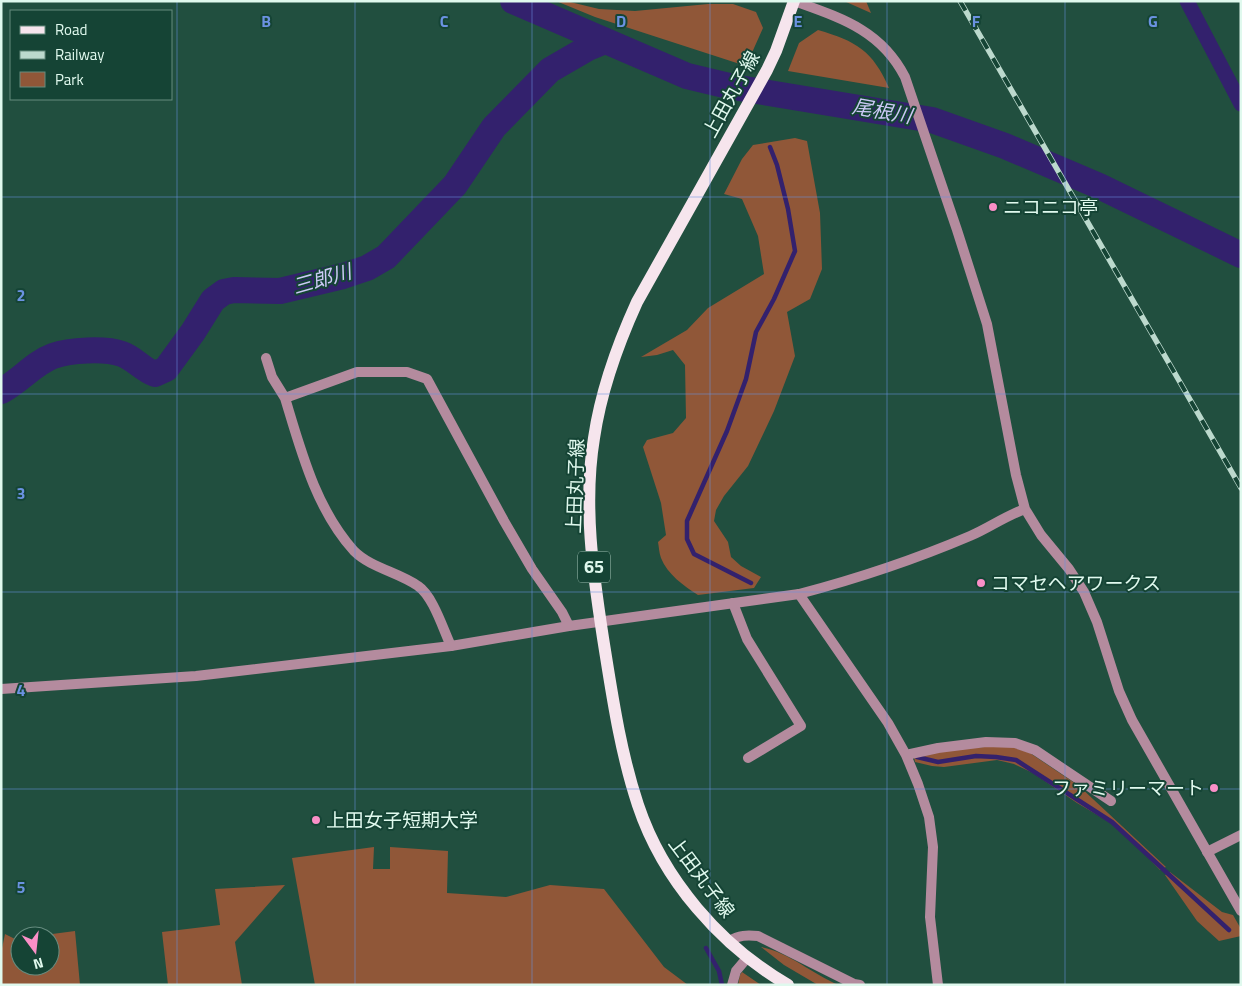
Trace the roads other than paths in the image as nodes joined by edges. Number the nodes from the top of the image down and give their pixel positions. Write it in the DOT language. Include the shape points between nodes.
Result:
graph roads {
  1 [pos="794,1"];
  2 [pos="266,358"];
  3 [pos="285,398"];
  4 [pos="1025,509"];
  5 [pos="799,594"];
  6 [pos="733,603"];
  7 [pos="601,622"];
  8 [pos="569,626"];
  9 [pos="451,646"];
  10 [pos="1,689"];
  11 [pos="906,755"];
  12 [pos="748,758"];
  13 [pos="1111,801"];
  14 [pos="1241,835"];
  15 [pos="1207,852"];
  16 [pos="1241,911"];
  17 [pos="728,941"];
  18 [pos="746,958"];
  19 [pos="732,985"];
  20 [pos="788,985"];
  21 [pos="860,985"];
  22 [pos="938,985"];
  1 -- 4 [label="street" via="843,19 878,40 899,67 911,93 987,324"];
  1 -- 7 [label="main road, 上田丸子線 / 65" via="767,70 637,302 606,379 593,440 590,484 590,528"];
  2 -- 3 [label="street" via="272,377"];
  3 -- 8 [label="street" via="356,372 407,372 427,379 504,521"];
  3 -- 9 [label="street" via="312,484 334,523 362,558 419,586"];
  4 -- 5 [label="street" via="972,536 834,585"];
  4 -- 15 [label="street" via="1084,592 1124,704"];
  5 -- 6 [label="street"];
  5 -- 11 [label="street" via="888,723"];
  6 -- 7 [label="street"];
  6 -- 12 [label="street" via="747,639 801,726"];
  7 -- 8 [label="street"];
  7 -- 17 [label="main road, 上田丸子線 / 65" via="620,737 643,819 673,875"];
  8 -- 9 [label="street"];
  9 -- 10 [label="street" via="196,676"];
  11 -- 13 [label="street" via="986,742 1014,743 1035,750"];
  11 -- 22 [label="street" via="929,817 934,847 930,917"];
  14 -- 15 [label="street"];
  15 -- 16 [label="street"];
  17 -- 18 [label="main road, 上田丸子線 / 65"];
  17 -- 21 [label="street" via="739,936 758,936"];
  18 -- 19 [label="street" via="736,971"];
  18 -- 20 [label="main road, 上田丸子線 / 65"];
}
